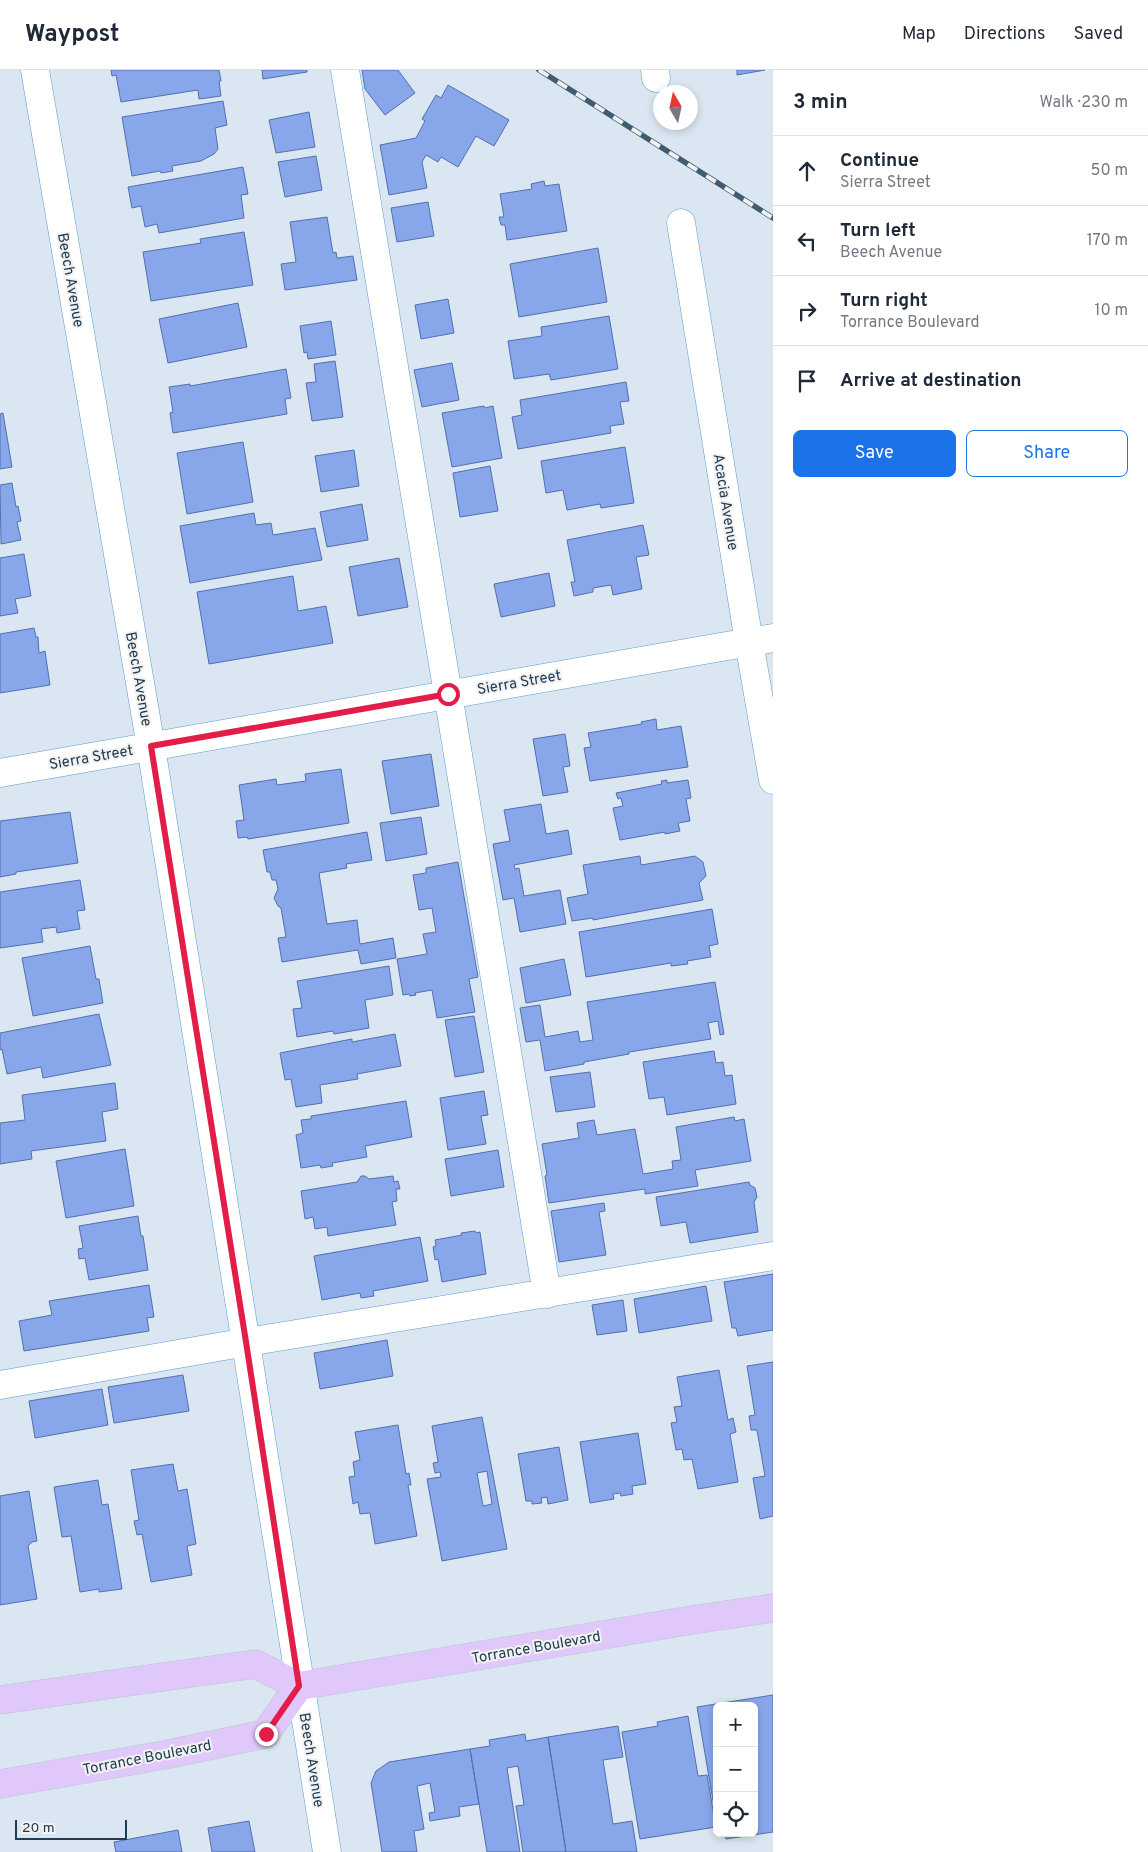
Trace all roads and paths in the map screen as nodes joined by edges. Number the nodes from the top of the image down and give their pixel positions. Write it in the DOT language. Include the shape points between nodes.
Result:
graph roads {
  1 [pos="35,70"];
  2 [pos="345,70"];
  3 [pos="680,223"];
  4 [pos="761,640"];
  5 [pos="448,694"];
  6 [pos="151,746"];
  7 [pos="0,772"];
  8 [pos="773,780"];
  9 [pos="773,1256"];
  10 [pos="547,1294"];
  11 [pos="246,1342"];
  12 [pos="0,1385"];
  13 [pos="773,1608"];
  14 [pos="299,1686"];
  15 [pos="0,1700"];
  16 [pos="0,1784"];
  17 [pos="327,1852"];
  1 -- 6 [label="street, Beech Avenue"];
  2 -- 5 [label="street"];
  3 -- 4 [label="street, Acacia Avenue"];
  4 -- 5 [label="street, Sierra Street"];
  4 -- 8 [label="street, Acacia Avenue"];
  5 -- 6 [label="street, Sierra Street"];
  5 -- 10 [label="street"];
  6 -- 7 [label="street, Sierra Street"];
  6 -- 11 [label="street, Beech Avenue"];
  9 -- 10 [label="street"];
  10 -- 11 [label="street"];
  11 -- 12 [label="street"];
  11 -- 14 [label="street, Beech Avenue"];
  13 -- 14 [label="main road, Torrance Boulevard"];
  14 -- 15 [label="main road" via="255,1664"];
  14 -- 16 [label="main road, Torrance Boulevard" via="266,1734"];
  14 -- 17 [label="street, Beech Avenue"];
}
